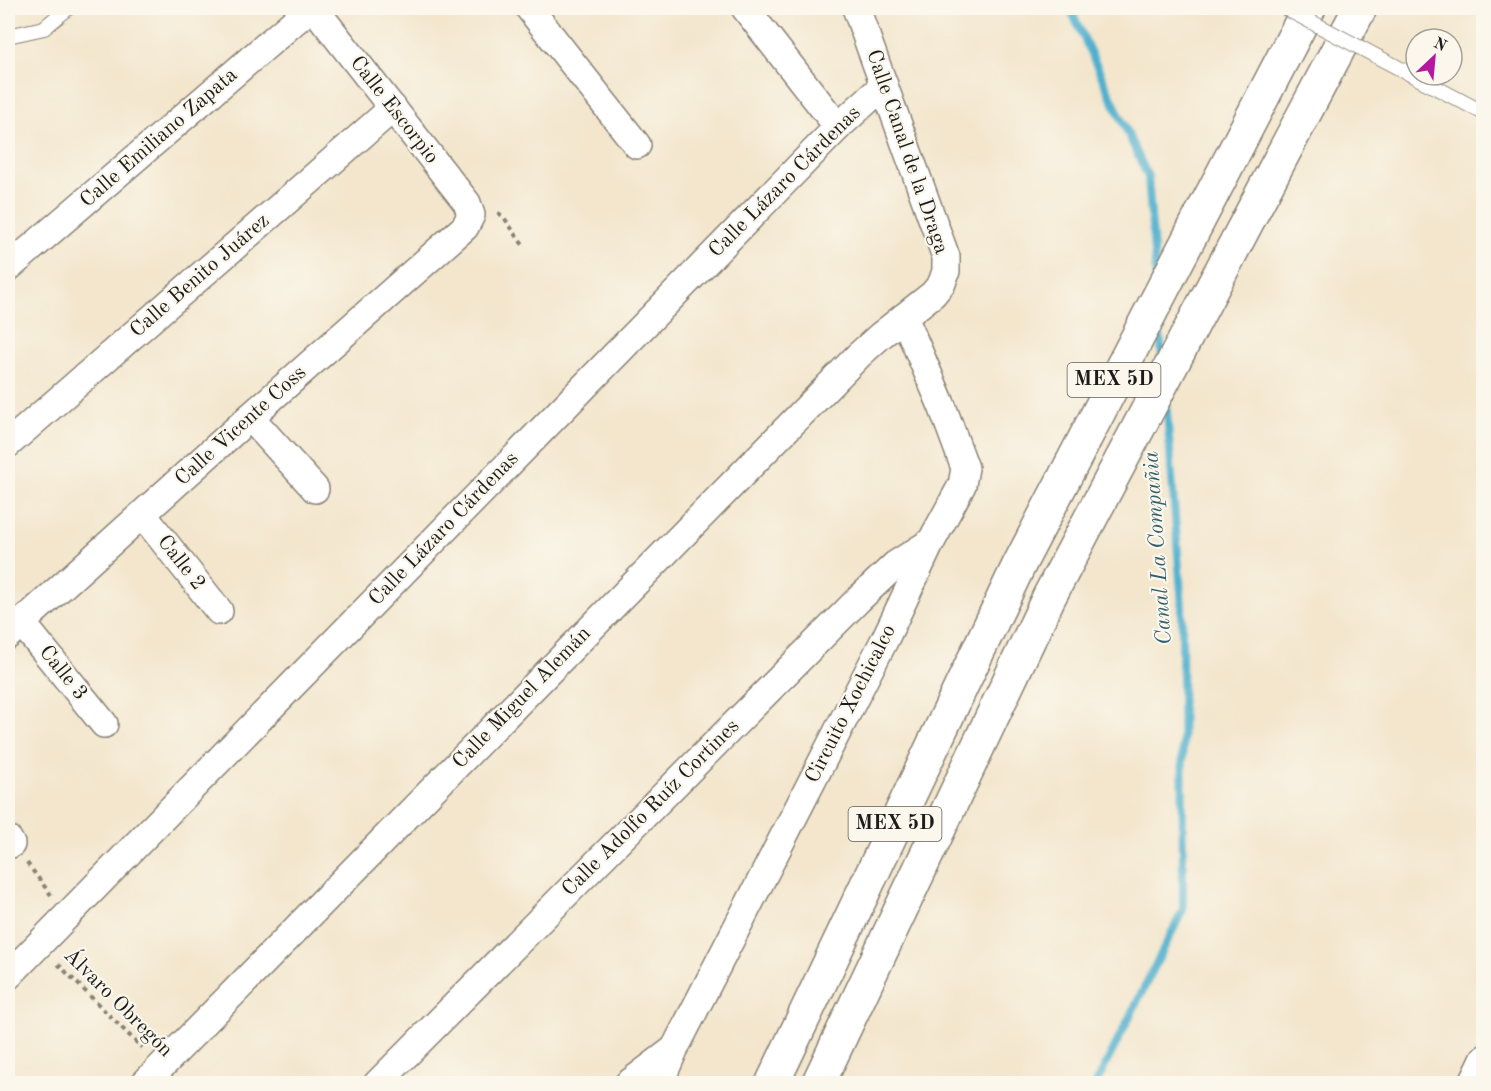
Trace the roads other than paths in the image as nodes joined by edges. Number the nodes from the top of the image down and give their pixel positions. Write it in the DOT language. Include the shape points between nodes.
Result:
graph roads {
  1 [pos="312,8"];
  2 [pos="529,8"];
  3 [pos="745,8"];
  4 [pos="856,8"];
  5 [pos="1285,8"];
  6 [pos="1310,8"];
  7 [pos="1360,8"];
  8 [pos="60,10"];
  9 [pos="8,36"];
  10 [pos="884,85"];
  11 [pos="393,108"];
  12 [pos="1484,113"];
  13 [pos="838,127"];
  14 [pos="637,145"];
  15 [pos="471,215"];
  16 [pos="8,268"];
  17 [pos="904,317"];
  18 [pos="250,417"];
  19 [pos="8,444"];
  20 [pos="315,489"];
  21 [pos="143,515"];
  22 [pos="931,542"];
  23 [pos="219,611"];
  24 [pos="15,629"];
  25 [pos="104,724"];
  26 [pos="8,976"];
  27 [pos="675,1048"];
  28 [pos="1484,1059"];
  29 [pos="152,1075"];
  30 [pos="377,1083"];
  31 [pos="628,1083"];
  32 [pos="659,1083"];
  33 [pos="772,1083"];
  34 [pos="818,1083"];
  35 [pos="1472,1083"];
  1 -- 11 [label="street, Calle Escorpio"];
  1 -- 16 [label="street, Calle Emiliano Zapata"];
  2 -- 14 [label="street"];
  3 -- 13 [label="street"];
  4 -- 10 [label="street, Calle Canal de la Draga"];
  5 -- 12 [label="lane, bridge"];
  6 -- 33 [label="highway, MEX 5D" via="1018,565"];
  7 -- 34 [label="highway, MEX 5D" via="1049,597"];
  8 -- 9 [label="lane" via="44,28"];
  10 -- 13 [label="street, Calle Lázaro Cárdenas"];
  10 -- 17 [label="street, Calle Canal de la Draga" via="946,257 942,283"];
  11 -- 15 [label="street, Calle Escorpio" via="467,203"];
  11 -- 19 [label="street, Calle Benito Juárez"];
  13 -- 26 [label="street, Calle Lázaro Cárdenas"];
  15 -- 18 [label="street, Calle Vicente Coss" via="465,227"];
  17 -- 22 [label="street, Circuito Xochicalco" via="942,406 965,476"];
  17 -- 29 [label="street, Calle Miguel Alemán" via="859,355"];
  18 -- 20 [label="street"];
  18 -- 21 [label="street, Calle Vicente Coss"];
  21 -- 23 [label="street, Calle 2"];
  21 -- 24 [label="street, Calle Vicente Coss"];
  22 -- 27 [label="street, Circuito Xochicalco" via="886,638"];
  22 -- 30 [label="street, Calle Adolfo Ruíz Cortines" via="895,565 859,599"];
  24 -- 25 [label="street, Calle 3"];
  27 -- 31 [label="street"];
  27 -- 32 [label="street, Circuito Xochicalco"];
  28 -- 35 [label="street"];
}
